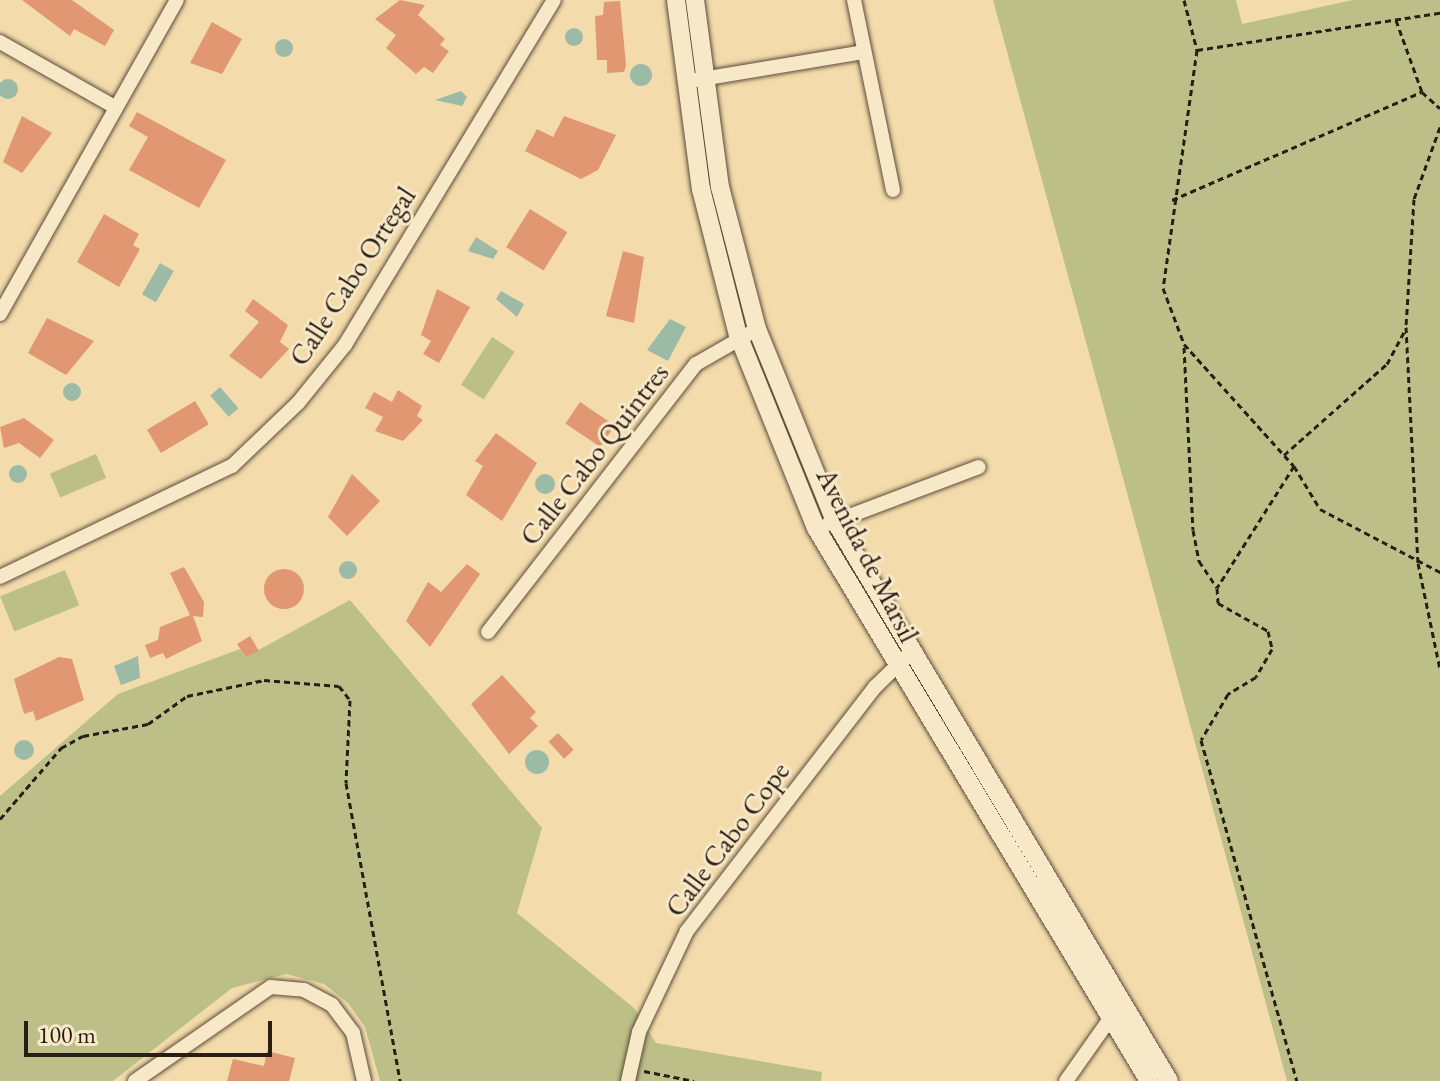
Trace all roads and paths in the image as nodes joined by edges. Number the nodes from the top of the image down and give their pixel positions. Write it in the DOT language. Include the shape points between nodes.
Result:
graph roads {
  1 [pos="177,0"];
  2 [pos="554,0"];
  3 [pos="676,0"];
  4 [pos="695,0"];
  5 [pos="854,0"];
  6 [pos="1184,0"];
  7 [pos="1440,13"];
  8 [pos="1396,19"];
  9 [pos="0,42"];
  10 [pos="1197,50"];
  11 [pos="864,52"];
  12 [pos="703,79"];
  13 [pos="683,82"];
  14 [pos="1422,92"];
  15 [pos="115,107"];
  16 [pos="1440,108"];
  17 [pos="1440,127"];
  18 [pos="893,190"];
  19 [pos="1171,200"];
  20 [pos="0,314"];
  21 [pos="1406,327"];
  22 [pos="757,329"];
  23 [pos="738,335"];
  24 [pos="1184,344"];
  25 [pos="1284,455"];
  26 [pos="1294,466"];
  27 [pos="979,467"];
  28 [pos="835,521"];
  29 [pos="816,528"];
  30 [pos="1418,563"];
  31 [pos="1440,572"];
  32 [pos="0,577"];
  33 [pos="1217,588"];
  34 [pos="488,632"];
  35 [pos="910,653"];
  36 [pos="895,667"];
  37 [pos="1440,669"];
  38 [pos="0,819"];
  39 [pos="1125,1001"];
  40 [pos="1111,1016"];
  41 [pos="629,1076"];
  42 [pos="135,1081"];
  43 [pos="364,1081"];
  44 [pos="400,1081"];
  45 [pos="694,1081"];
  46 [pos="1066,1081"];
  47 [pos="1149,1081"];
  48 [pos="1169,1081"];
  49 [pos="1297,1081"];
  1 -- 15 [label="street"];
  2 -- 32 [label="street, Calle Cabo Ortegal" via="345,345 298,403 232,466"];
  3 -- 13 [label="street, Avenida de Marsil"];
  4 -- 12 [label="street, Avenida de Marsil"];
  5 -- 11 [label="street"];
  6 -- 10 [label="path"];
  7 -- 8 [label="path"];
  8 -- 10 [label="path"];
  8 -- 14 [label="path"];
  9 -- 15 [label="street"];
  10 -- 19 [label="path"];
  11 -- 12 [label="street"];
  11 -- 18 [label="street"];
  12 -- 13 [label="street"];
  12 -- 22 [label="street, Avenida de Marsil"];
  13 -- 23 [label="street, Avenida de Marsil"];
  14 -- 16 [label="path"];
  14 -- 19 [label="path"];
  15 -- 20 [label="street"];
  17 -- 21 [label="path" via="1414,199"];
  19 -- 24 [label="path" via="1163,288"];
  21 -- 25 [label="path" via="1387,364"];
  21 -- 30 [label="path"];
  22 -- 23 [label="street, Calle Cabo Quintres"];
  22 -- 28 [label="street, Avenida de Marsil"];
  23 -- 29 [label="street, Avenida de Marsil"];
  23 -- 34 [label="street, Calle Cabo Quintres" via="696,364"];
  24 -- 25 [label="path"];
  24 -- 33 [label="path" via="1193,530 1199,561"];
  25 -- 26 [label="path"];
  26 -- 30 [label="path" via="1320,509"];
  26 -- 33 [label="path"];
  27 -- 28 [label="street"];
  28 -- 29 [label="street"];
  28 -- 35 [label="street, Avenida de Marsil"];
  29 -- 36 [label="street, Avenida de Marsil"];
  30 -- 31 [label="path"];
  30 -- 37 [label="path"];
  33 -- 49 [label="path" via="1218,603 1268,631 1272,649 1256,677 1228,694 1201,740"];
  35 -- 36 [label="street, Calle Cabo Cope"];
  35 -- 39 [label="street, Avenida de Marsil"];
  36 -- 40 [label="street, Avenida de Marsil"];
  36 -- 41 [label="street, Calle Cabo Cope" via="687,931 639,1032"];
  38 -- 44 [label="path" via="51,757 83,736 148,724 187,696 264,680 339,686 350,700 346,783"];
  39 -- 40 [label="street"];
  39 -- 48 [label="street, Avenida de Marsil"];
  40 -- 46 [label="street"];
  40 -- 47 [label="street, Avenida de Marsil"];
  41 -- 45 [label="path"];
  42 -- 43 [label="street" via="271,987 304,990 332,1005 353,1033"];
}
